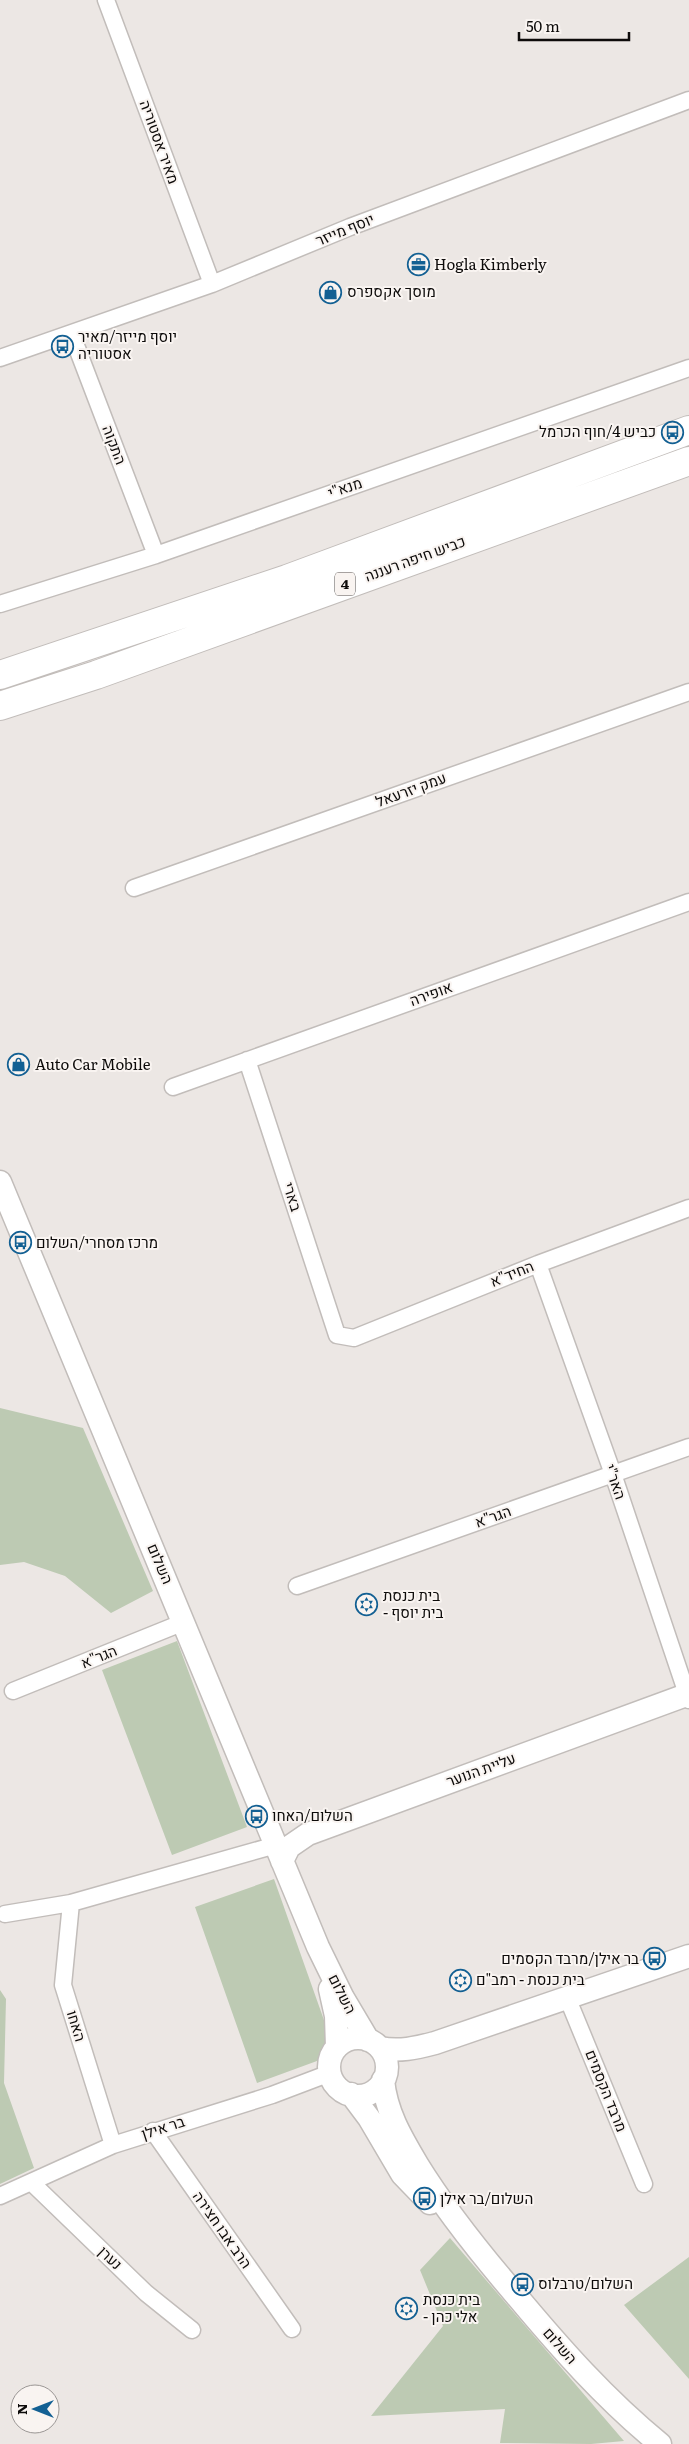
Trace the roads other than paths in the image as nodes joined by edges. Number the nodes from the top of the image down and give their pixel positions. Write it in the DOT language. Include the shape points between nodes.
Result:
graph roads {
  1 [pos="106,0"];
  2 [pos="689,100"];
  3 [pos="212,284"];
  4 [pos="72,335"];
  5 [pos="0,358"];
  6 [pos="689,368"];
  7 [pos="689,430"];
  8 [pos="689,460"];
  9 [pos="156,555"];
  10 [pos="0,604"];
  11 [pos="0,675"];
  12 [pos="689,692"];
  13 [pos="0,706"];
  14 [pos="134,888"];
  15 [pos="689,902"];
  16 [pos="247,1060"];
  17 [pos="173,1087"];
  18 [pos="0,1182"];
  19 [pos="689,1208"];
  20 [pos="538,1264"];
  21 [pos="337,1335"];
  22 [pos="689,1447"];
  23 [pos="613,1474"];
  24 [pos="297,1586"];
  25 [pos="184,1622"];
  26 [pos="14,1691"];
  27 [pos="688,1696"];
  28 [pos="279,1853"];
  29 [pos="71,1903"];
  30 [pos="5,1914"];
  31 [pos="318,1947"];
  32 [pos="689,1956"];
  33 [pos="567,1997"];
  34 [pos="374,2044"];
  35 [pos="337,2048"];
  36 [pos="330,2073"];
  37 [pos="384,2080"];
  38 [pos="351,2094"];
  39 [pos="153,2131"];
  40 [pos="113,2145"];
  41 [pos="31,2182"];
  42 [pos="644,2184"];
  43 [pos="0,2196"];
  44 [pos="469,2240"];
  45 [pos="292,2329"];
  46 [pos="192,2330"];
  47 [pos="659,2444"];
  1 -- 3 [label="street, מאיר אסטוריה"];
  2 -- 3 [label="street, יוסף מייזר" via="350,227"];
  3 -- 4 [label="street, יוסף מייזר"];
  4 -- 5 [label="street, יוסף מייזר"];
  4 -- 9 [label="street, התקוה"];
  6 -- 9 [label="street, מנא\"י"];
  7 -- 11 [label="highway, כביש חיפה רעננה / 4" via="286,579"];
  8 -- 13 [label="highway, כביש חיפה רעננה / 4" via="96,675"];
  9 -- 10 [label="street, מנא\"י"];
  12 -- 14 [label="street, עמק יזרעאל"];
  15 -- 16 [label="street, אופירה"];
  16 -- 17 [label="street, אופירה"];
  16 -- 21 [label="street, בארי"];
  18 -- 25 [label="street, השלום"];
  19 -- 20 [label="street, החיד\"א"];
  20 -- 21 [label="street, החיד\"א" via="354,1338"];
  20 -- 23 [label="street, האר\"י"];
  22 -- 23 [label="street, הגר\"א"];
  23 -- 24 [label="street, הגר\"א"];
  23 -- 27 [label="street, האר\"י"];
  25 -- 26 [label="street, הגר\"א"];
  25 -- 28 [label="street, השלום"];
  27 -- 28 [label="street, עליית הנוער" via="308,1834"];
  28 -- 29 [label="street"];
  28 -- 31 [label="street, השלום"];
  29 -- 30 [label="street"];
  29 -- 40 [label="street, האחו" via="63,1985"];
  31 -- 34 [label="street, השלום" via="343,1998"];
  31 -- 35 [label="street, השלום" via="336,2016"];
  32 -- 33 [label="street"];
  33 -- 34 [label="street" via="408,2050 392,2051"];
  33 -- 42 [label="street, מרבד הקסמים"];
  34 -- 35 [label="street" via="353,2038"];
  34 -- 37 [label="street" via="387,2066"];
  35 -- 36 [label="street" via="332,2055"];
  36 -- 38 [label="street" via="340,2089"];
  36 -- 39 [label="street, בר אילן" via="272,2095"];
  37 -- 38 [label="street" via="366,2095"];
  37 -- 44 [label="street, השלום" via="388,2109 400,2135 437,2197"];
  38 -- 44 [label="street, השלום" via="402,2174"];
  39 -- 40 [label="street, בר אילן"];
  39 -- 45 [label="street, הרב אבו חצירה"];
  40 -- 41 [label="street, בר אילן"];
  41 -- 43 [label="street, בר אילן"];
  41 -- 46 [label="street, נערן" via="146,2293"];
  44 -- 47 [label="street, השלום" via="575,2365"];
}
